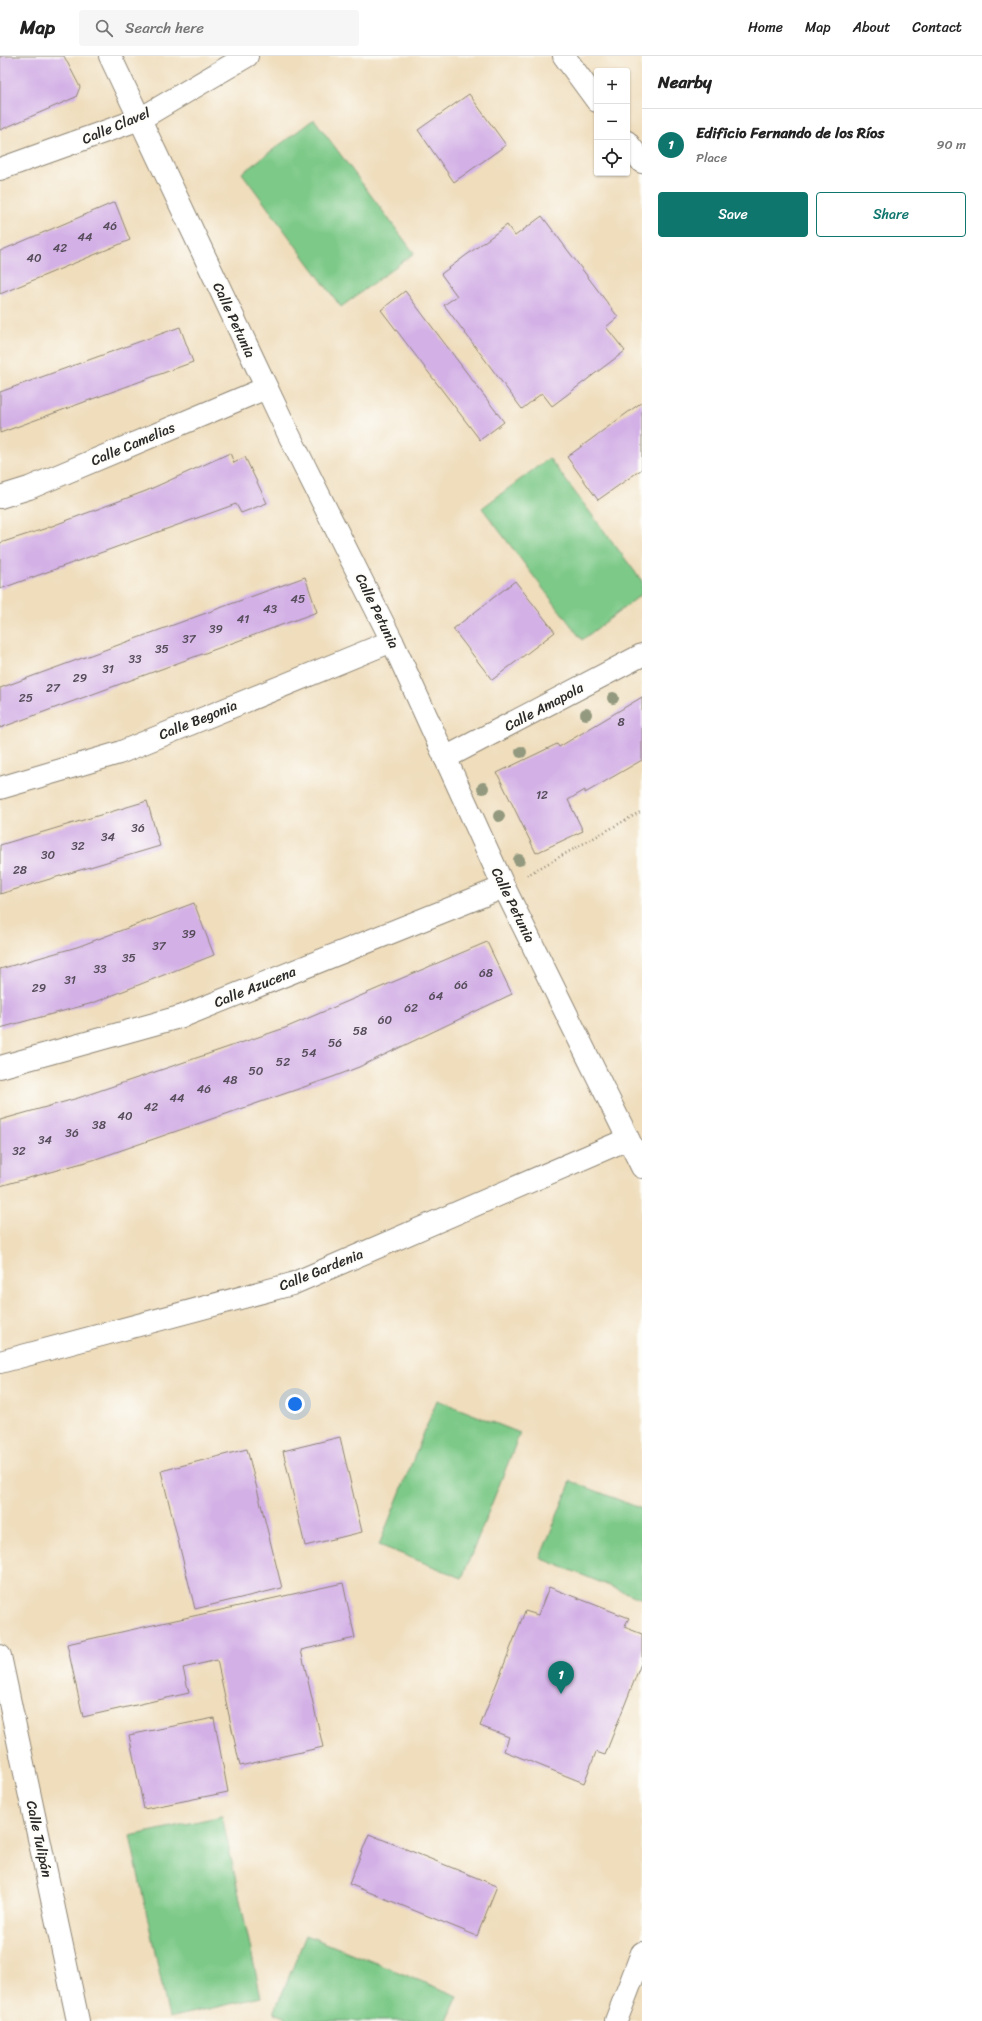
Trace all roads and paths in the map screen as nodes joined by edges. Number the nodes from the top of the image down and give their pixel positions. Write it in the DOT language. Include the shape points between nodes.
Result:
graph roads {
  1 [pos="110,56"];
  2 [pos="247,56"];
  3 [pos="564,56"];
  4 [pos="594,97"];
  5 [pos="140,119"];
  6 [pos="630,146"];
  7 [pos="642,162"];
  8 [pos="0,169"];
  9 [pos="266,388"];
  10 [pos="0,496"];
  11 [pos="392,641"];
  12 [pos="642,655"];
  13 [pos="445,758"];
  14 [pos="0,788"];
  15 [pos="642,811"];
  16 [pos="504,887"];
  17 [pos="0,1067"];
  18 [pos="628,1139"];
  19 [pos="642,1167"];
  20 [pos="0,1362"];
  21 [pos="0,1656"];
  22 [pos="642,1954"];
  23 [pos="78,2021"];
  24 [pos="616,2021"];
  1 -- 5 [label="street, Calle Petunia"];
  2 -- 5 [label="street, Calle Clavel"];
  3 -- 4 [label="street"];
  5 -- 8 [label="street, Calle Clavel"];
  5 -- 9 [label="street, Calle Petunia"];
  6 -- 7 [label="street"];
  9 -- 10 [label="street, Calle Camelias" via="29,488"];
  9 -- 11 [label="street, Calle Petunia"];
  11 -- 13 [label="street, Calle Petunia"];
  11 -- 14 [label="street, Calle Begonia" via="119,753"];
  12 -- 13 [label="street, Calle Amapola"];
  13 -- 16 [label="street, Calle Petunia"];
  15 -- 16 [label="path"];
  16 -- 17 [label="street, Calle Azucena" via="183,1016"];
  16 -- 18 [label="street, Calle Petunia"];
  18 -- 19 [label="street, Calle Petunia"];
  18 -- 20 [label="street, Calle Gardenia" via="292,1284"];
  21 -- 23 [label="street, Calle Tulipán"];
  22 -- 24 [label="street"];
}
